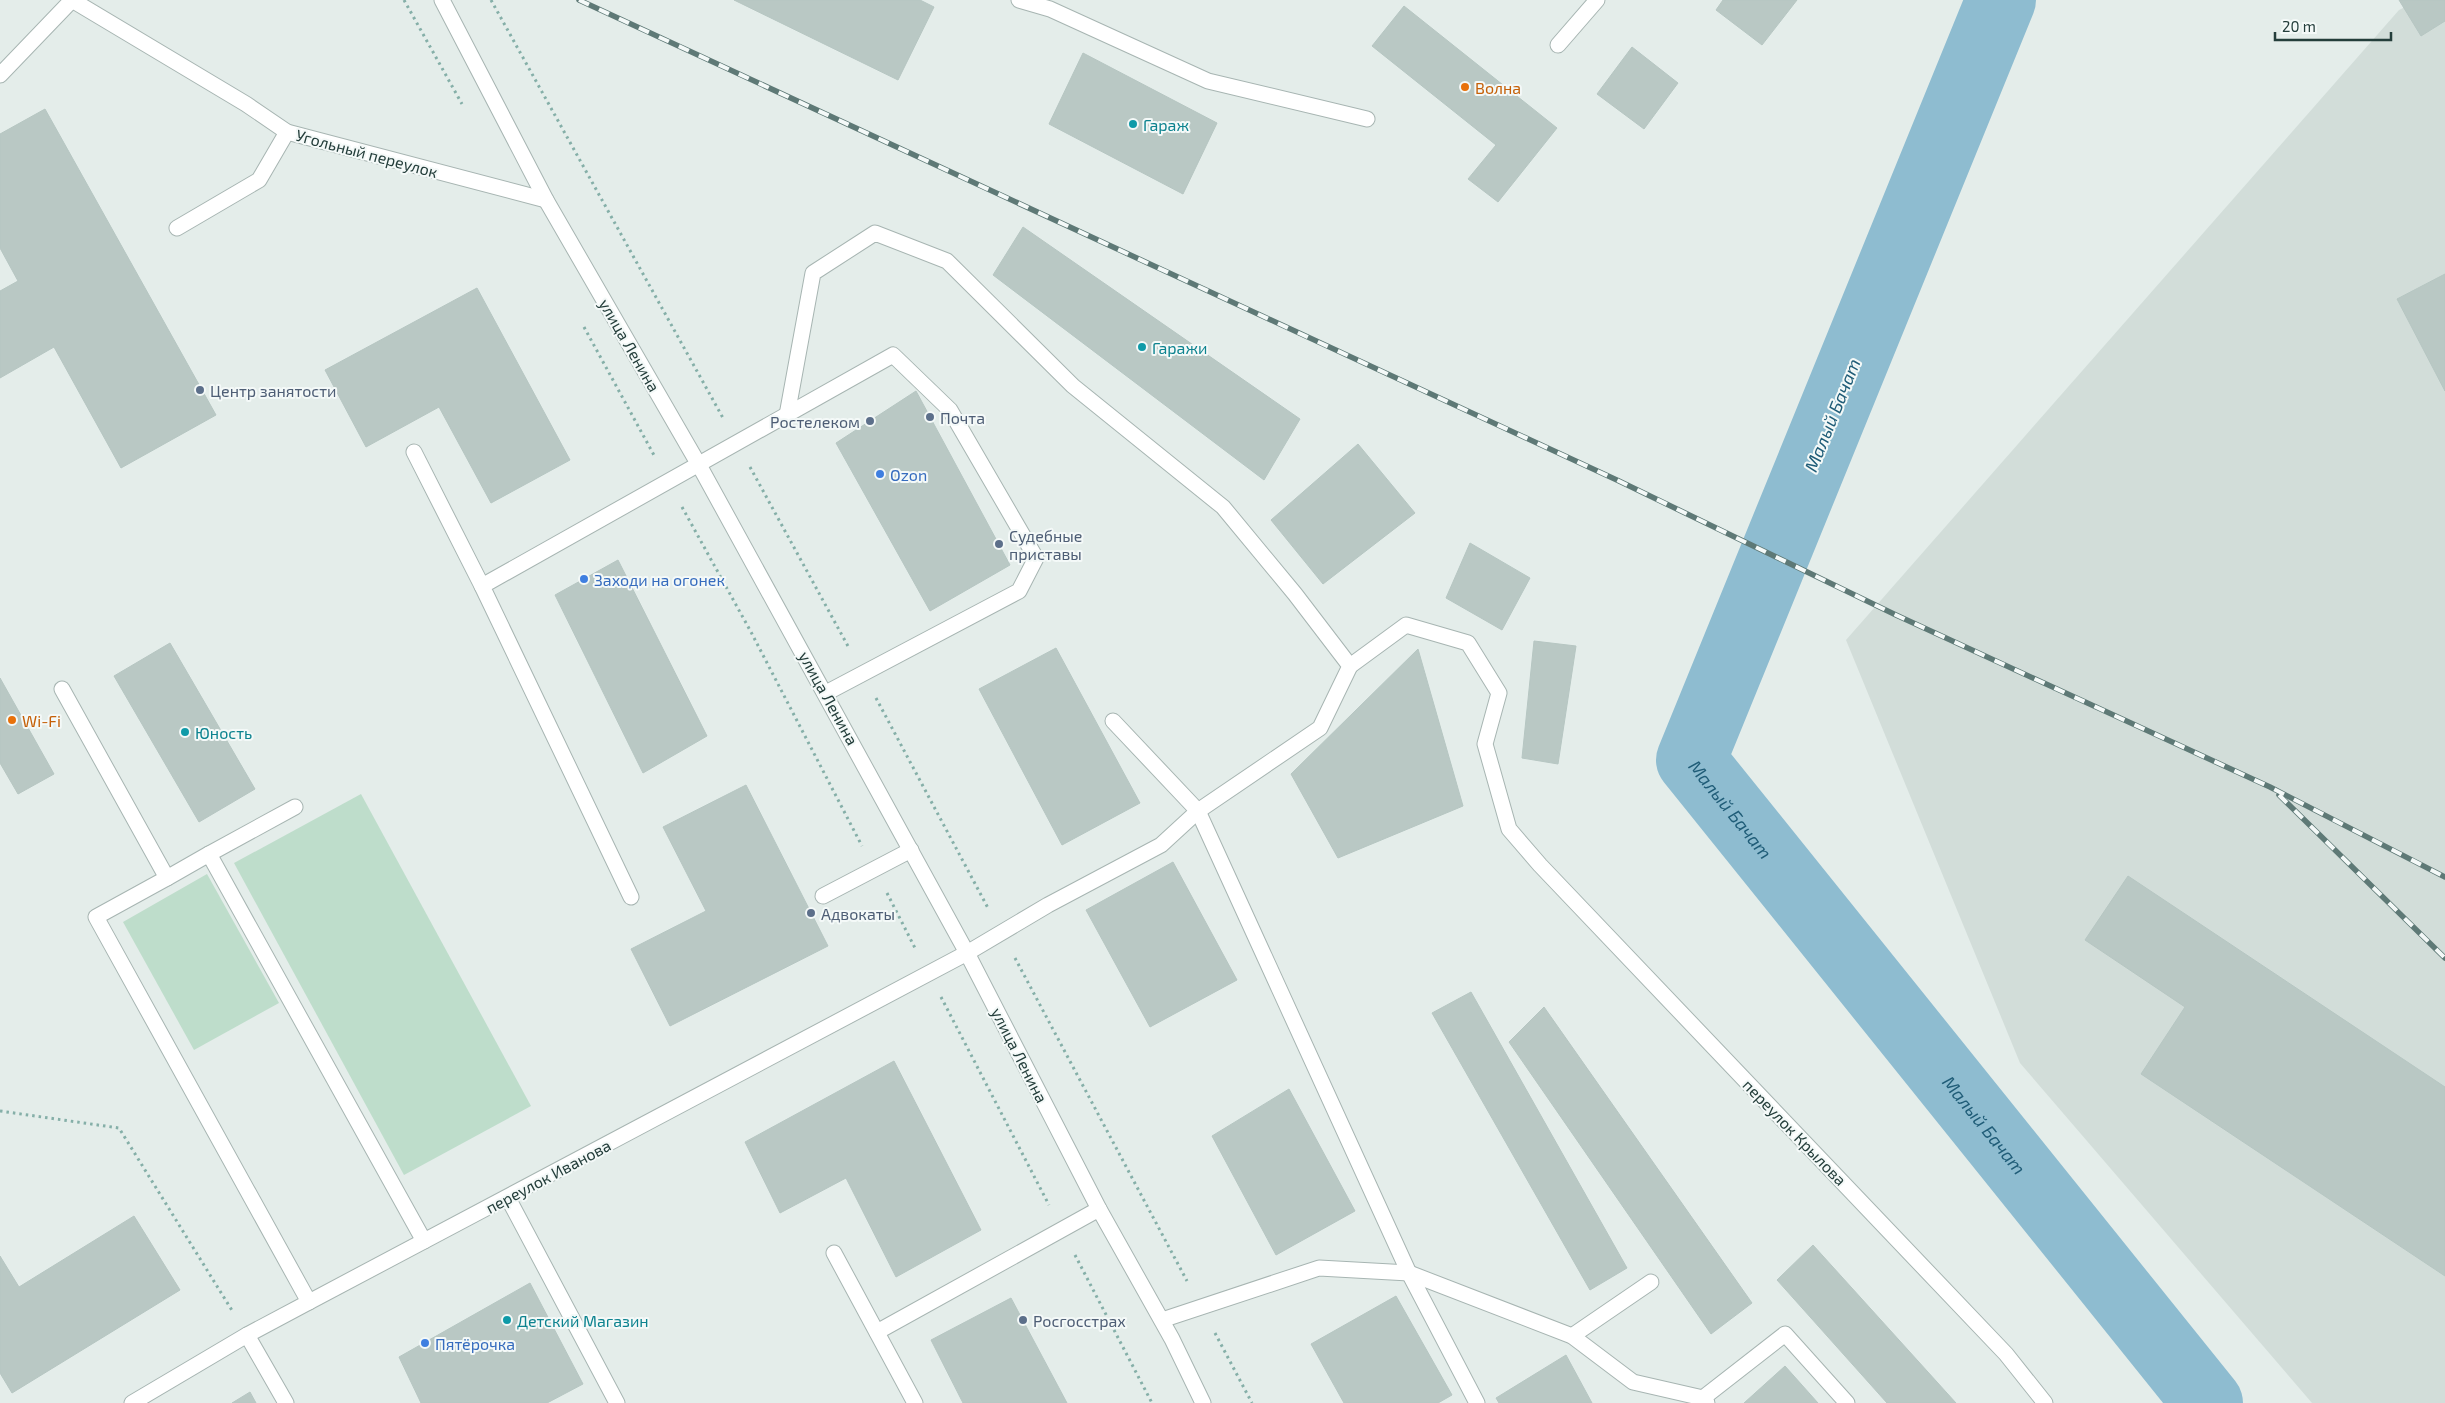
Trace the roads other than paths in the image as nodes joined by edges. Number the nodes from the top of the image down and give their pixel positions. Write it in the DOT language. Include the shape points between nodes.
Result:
graph roads {
  1 [pos="72,0"];
  2 [pos="442,0"];
  3 [pos="1019,0"];
  4 [pos="1597,0"];
  5 [pos="1558,45"];
  6 [pos="0,75"];
  7 [pos="1367,119"];
  8 [pos="287,132"];
  9 [pos="546,200"];
  10 [pos="177,228"];
  11 [pos="787,415"];
  12 [pos="414,452"];
  13 [pos="699,465"];
  14 [pos="482,586"];
  15 [pos="1350,666"];
  16 [pos="62,689"];
  17 [pos="826,693"];
  18 [pos="1113,721"];
  19 [pos="295,807"];
  20 [pos="1198,811"];
  21 [pos="911,850"];
  22 [pos="209,854"];
  23 [pos="167,878"];
  24 [pos="823,896"];
  25 [pos="631,897"];
  26 [pos="967,953"];
  27 [pos="508,1198"];
  28 [pos="1099,1209"];
  29 [pos="424,1241"];
  30 [pos="834,1253"];
  31 [pos="1409,1273"];
  32 [pos="1651,1282"];
  33 [pos="309,1302"];
  34 [pos="1162,1320"];
  35 [pos="877,1332"];
  36 [pos="247,1335"];
  37 [pos="1572,1336"];
  38 [pos="1705,1401"];
  39 [pos="132,1403"];
  40 [pos="286,1403"];
  41 [pos="617,1403"];
  42 [pos="915,1403"];
  43 [pos="1203,1403"];
  44 [pos="1477,1403"];
  45 [pos="1848,1403"];
  46 [pos="2045,1403"];
  1 -- 6 [label="street"];
  1 -- 8 [label="street, Угольный переулок"];
  2 -- 9 [label="street, улица Ленина"];
  3 -- 7 [label="street" via="1050,8 1208,81"];
  4 -- 5 [label="street"];
  8 -- 9 [label="street, Угольный переулок"];
  8 -- 10 [label="street" via="259,180"];
  9 -- 13 [label="street, улица Ленина"];
  11 -- 13 [label="street"];
  11 -- 15 [label="street" via="813,273 875,233 947,261 1073,386 1223,507"];
  11 -- 17 [label="street" via="893,355 950,410 1036,558 1019,591"];
  12 -- 14 [label="street"];
  13 -- 14 [label="street"];
  13 -- 17 [label="street, улица Ленина"];
  14 -- 25 [label="street"];
  15 -- 20 [label="street, переулок Иванова" via="1320,728"];
  15 -- 46 [label="street, переулок Крылова" via="1406,625 1468,643 1499,693 1485,744 1509,829 2006,1354"];
  16 -- 23 [label="street"];
  17 -- 21 [label="street, улица Ленина"];
  18 -- 20 [label="street"];
  19 -- 22 [label="street"];
  20 -- 26 [label="street, переулок Иванова" via="1161,845 1048,905"];
  20 -- 31 [label="street"];
  21 -- 24 [label="street"];
  21 -- 26 [label="street, улица Ленина"];
  22 -- 23 [label="street"];
  22 -- 29 [label="street"];
  23 -- 33 [label="street" via="96,917"];
  26 -- 27 [label="street, переулок Иванова"];
  26 -- 28 [label="street, улица Ленина"];
  27 -- 29 [label="street, переулок Иванова"];
  27 -- 41 [label="street"];
  28 -- 34 [label="street, улица Ленина"];
  28 -- 35 [label="street"];
  29 -- 33 [label="street, переулок Иванова"];
  30 -- 35 [label="street"];
  31 -- 34 [label="street" via="1318,1268"];
  31 -- 37 [label="street"];
  31 -- 44 [label="street"];
  32 -- 37 [label="street"];
  33 -- 36 [label="street, переулок Иванова"];
  34 -- 43 [label="street, улица Ленина"];
  35 -- 42 [label="street"];
  36 -- 39 [label="street, переулок Иванова"];
  36 -- 40 [label="street"];
  37 -- 38 [label="street" via="1633,1382"];
  38 -- 45 [label="street" via="1785,1334"];
}
